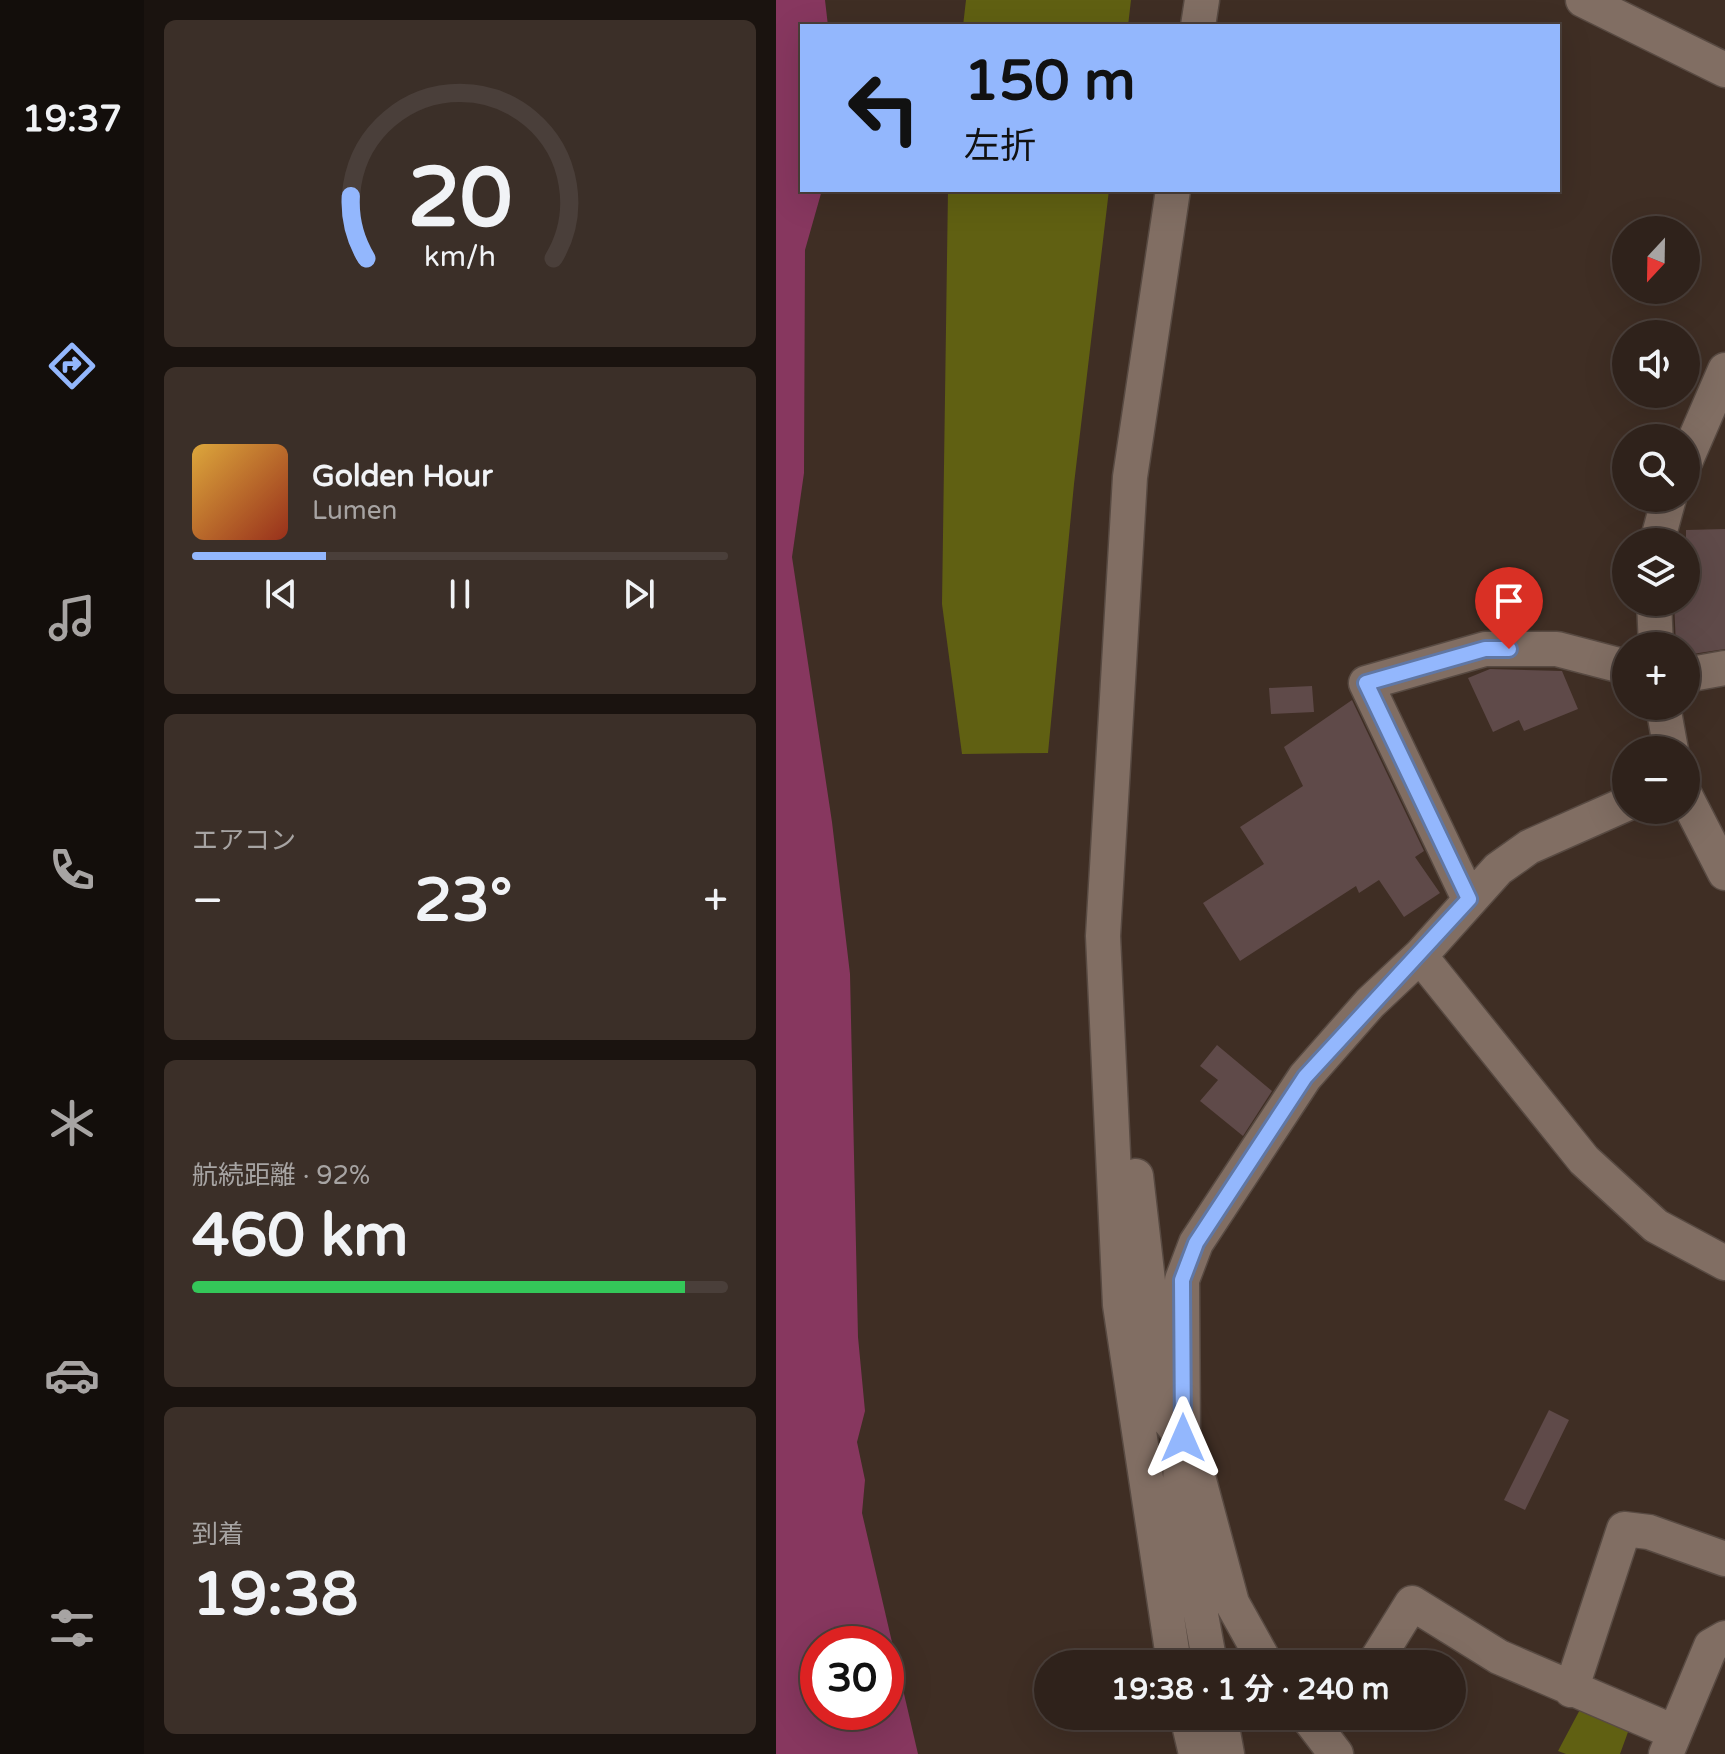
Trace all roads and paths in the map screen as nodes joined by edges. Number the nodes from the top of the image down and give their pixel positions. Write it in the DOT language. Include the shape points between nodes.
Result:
graph roads {
  1 [pos="1202,0"];
  2 [pos="1583,0"];
  3 [pos="1198,24"];
  4 [pos="1725,70"];
  5 [pos="1173,192"];
  6 [pos="1725,370"];
  7 [pos="1700,428"];
  8 [pos="1612,663"];
  9 [pos="1725,668"];
  10 [pos="1700,672"];
  11 [pos="1612,810"];
  12 [pos="1700,824"];
  13 [pos="1725,873"];
  14 [pos="1469,899"];
  15 [pos="1420,956"];
  16 [pos="1108,1045"];
  17 [pos="1725,1263"];
  18 [pos="1183,1438"];
  19 [pos="1725,1559"];
  20 [pos="1725,1638"];
  21 [pos="1172,1650"];
  22 [pos="1207,1650"];
  23 [pos="1258,1650"];
  24 [pos="1383,1650"];
  25 [pos="1571,1690"];
  26 [pos="1190,1730"];
  27 [pos="1223,1730"];
  28 [pos="1670,1743"];
  29 [pos="1196,1754"];
  30 [pos="1227,1754"];
  1 -- 3 [label="street"];
  2 -- 4 [label="street"];
  5 -- 16 [label="street" via="1130,477 1103,936"];
  6 -- 7 [label="street"];
  8 -- 14 [label="street" via="1557,649 1485,649 1366,683"];
  9 -- 10 [label="street"];
  11 -- 14 [label="street" via="1529,847"];
  12 -- 13 [label="street"];
  14 -- 15 [label="street"];
  15 -- 17 [label="street" via="1602,1178 1656,1226"];
  15 -- 18 [label="street" via="1305,1077 1196,1243 1182,1280"];
  16 -- 18 [label="street" via="1123,1066 1130,1098 1160,1386 1168,1419"];
  16 -- 21 [label="street" via="1120,1305"];
  18 -- 22 [label="street" via="1179,1494"];
  18 -- 23 [label="street" via="1232,1603"];
  19 -- 25 [label="street" via="1649,1532 1624,1529"];
  20 -- 28 [label="street" via="1711,1646"];
  24 -- 25 [label="street" via="1412,1603 1499,1657"];
  25 -- 28 [label="street"];
  26 -- 29 [label="street"];
  27 -- 30 [label="street"];
}
